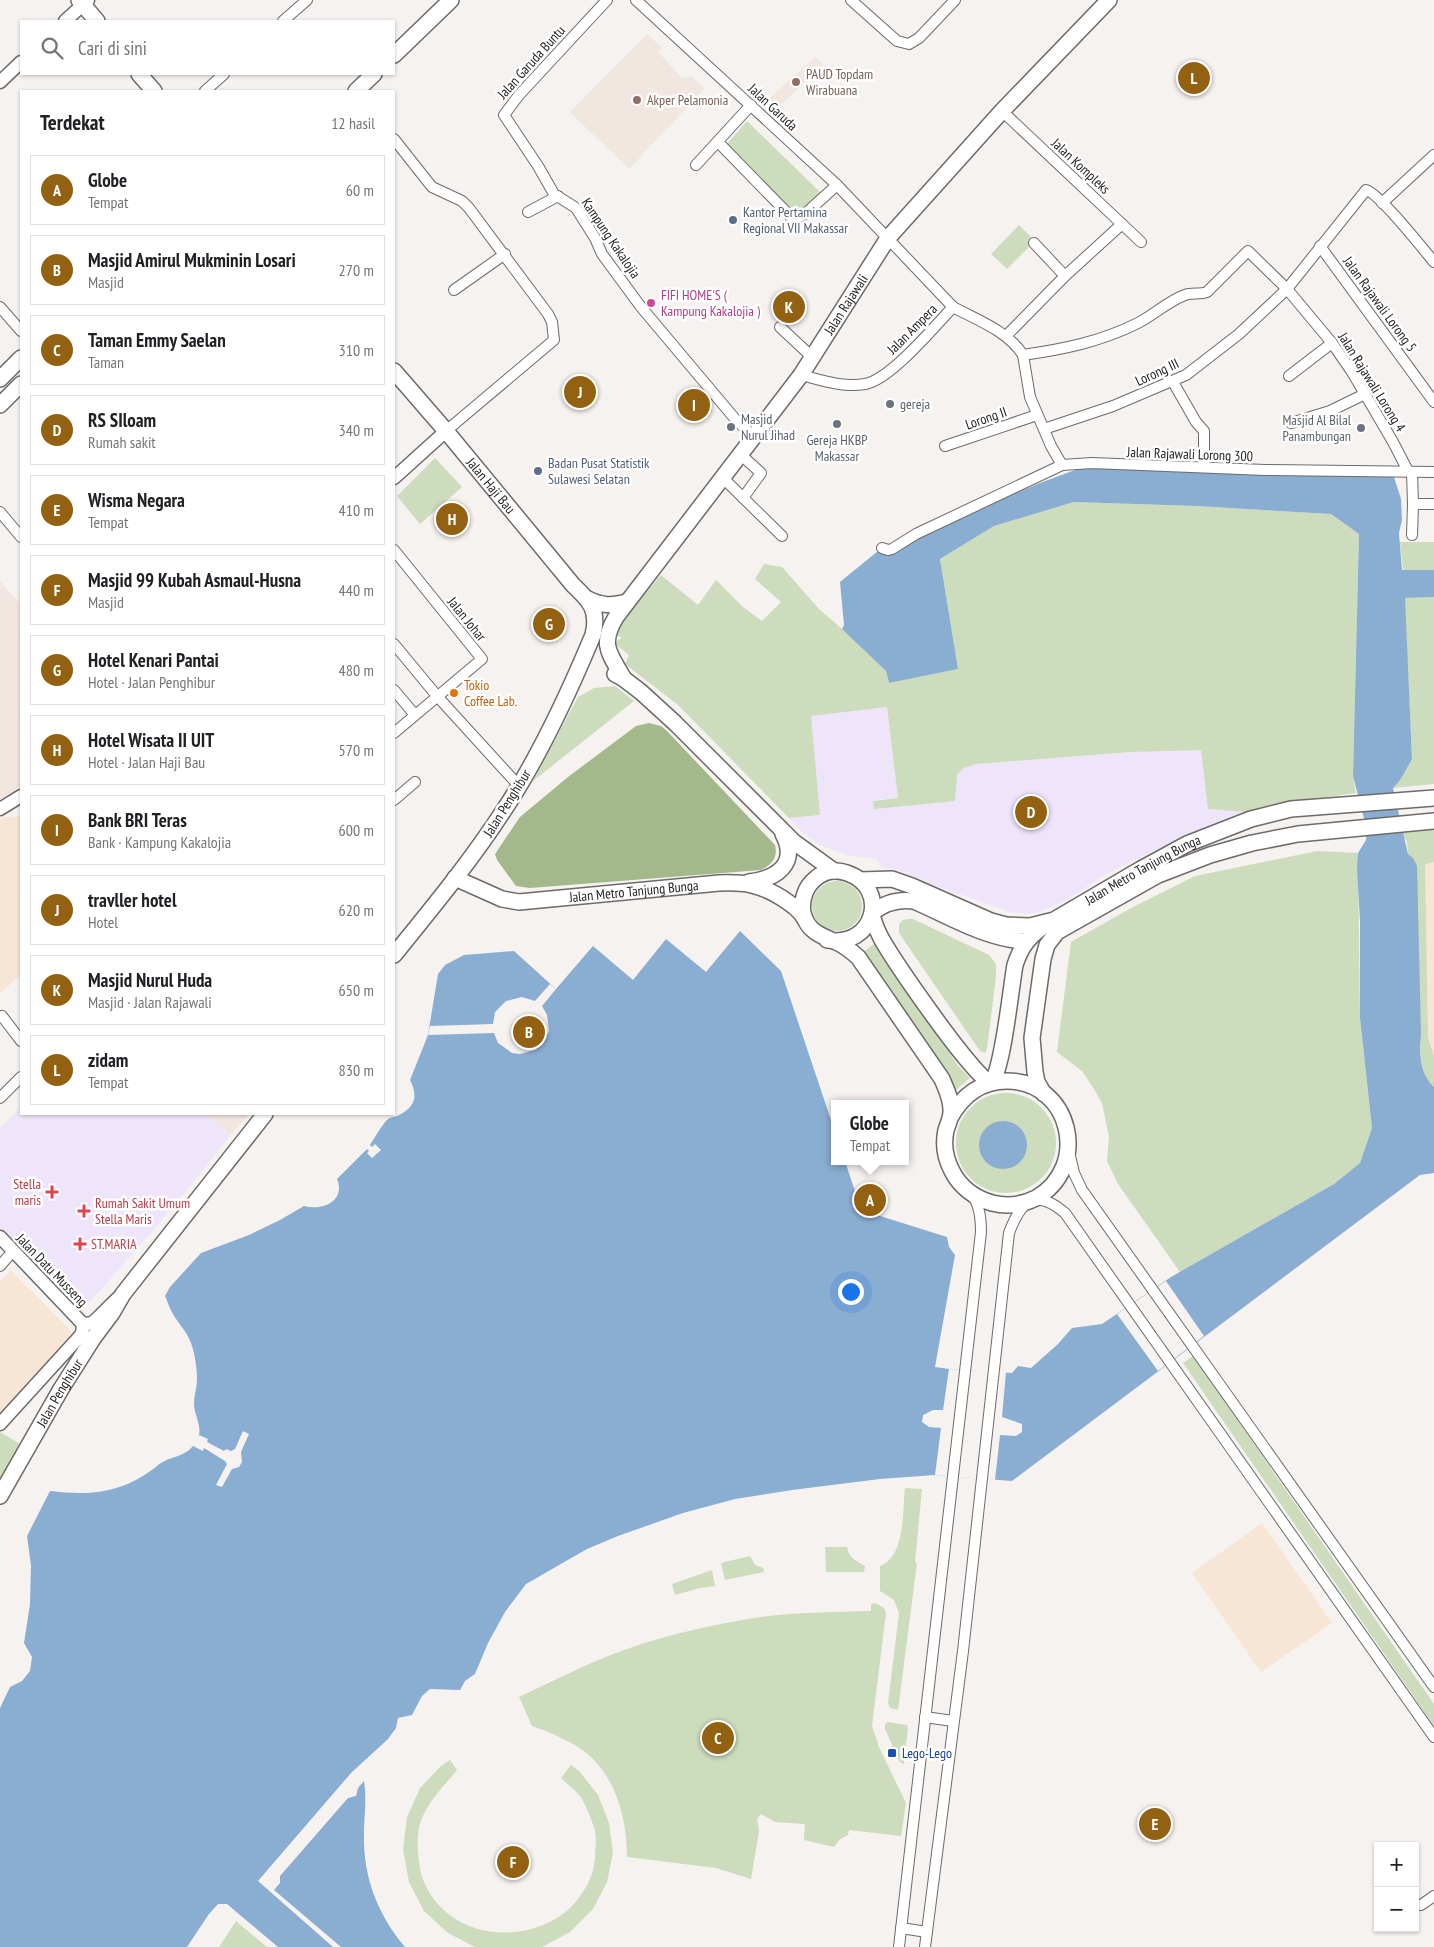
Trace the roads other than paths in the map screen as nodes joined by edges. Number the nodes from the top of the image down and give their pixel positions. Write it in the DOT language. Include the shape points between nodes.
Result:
graph roads {
  1 [pos="307,0"];
  2 [pos="451,0"];
  3 [pos="606,0"];
  4 [pos="636,0"];
  5 [pos="851,0"];
  6 [pos="955,0"];
  7 [pos="1109,0"];
  8 [pos="83,2"];
  9 [pos="66,20"];
  10 [pos="96,20"];
  11 [pos="284,20"];
  12 [pos="395,54"];
  13 [pos="20,63"];
  14 [pos="140,75"];
  15 [pos="223,75"];
  16 [pos="373,75"];
  17 [pos="0,82"];
  18 [pos="153,90"];
  19 [pos="205,90"];
  20 [pos="358,90"];
  21 [pos="751,105"];
  22 [pos="1002,111"];
  23 [pos="395,140"];
  24 [pos="718,142"];
  25 [pos="525,148"];
  26 [pos="1434,155"];
  27 [pos="696,165"];
  28 [pos="836,185"];
  29 [pos="558,196"];
  30 [pos="1382,203"];
  31 [pos="528,212"];
  32 [pos="1122,224"];
  33 [pos="888,238"];
  34 [pos="1141,242"];
  35 [pos="1034,243"];
  36 [pos="1320,246"];
  37 [pos="505,254"];
  38 [pos="1434,262"];
  39 [pos="1065,276"];
  40 [pos="454,290"];
  41 [pos="1287,290"];
  42 [pos="0,307"];
  43 [pos="953,307"];
  44 [pos="780,327"];
  45 [pos="20,330"];
  46 [pos="1006,336"];
  47 [pos="1332,343"];
  48 [pos="1023,355"];
  49 [pos="812,357"];
  50 [pos="20,359"];
  51 [pos="395,372"];
  52 [pos="800,375"];
  53 [pos="1289,376"];
  54 [pos="0,379"];
  55 [pos="1173,382"];
  56 [pos="20,385"];
  57 [pos="1365,394"];
  58 [pos="1434,402"];
  59 [pos="0,405"];
  60 [pos="1037,416"];
  61 [pos="1291,423"];
  62 [pos="1044,429"];
  63 [pos="446,431"];
  64 [pos="754,436"];
  65 [pos="945,446"];
  66 [pos="740,454"];
  67 [pos="1062,465"];
  68 [pos="1204,467"];
  69 [pos="1410,471"];
  70 [pos="1434,472"];
  71 [pos="395,477"];
  72 [pos="722,477"];
  73 [pos="743,498"];
  74 [pos="1413,504"];
  75 [pos="1434,504"];
  76 [pos="0,512"];
  77 [pos="1412,535"];
  78 [pos="20,536"];
  79 [pos="782,536"];
  80 [pos="882,548"];
  81 [pos="395,551"];
  82 [pos="588,599"];
  83 [pos="627,602"];
  84 [pos="593,635"];
  85 [pos="395,645"];
  86 [pos="624,679"];
  87 [pos="395,691"];
  88 [pos="437,696"];
  89 [pos="415,715"];
  90 [pos="395,732"];
  91 [pos="415,782"];
  92 [pos="519,786"];
  93 [pos="1434,798"];
  94 [pos="395,799"];
  95 [pos="20,800"];
  96 [pos="0,810"];
  97 [pos="1434,821"];
  98 [pos="781,830"];
  99 [pos="834,871"];
  100 [pos="456,878"];
  101 [pos="861,880"];
  102 [pos="743,882"];
  103 [pos="872,913"];
  104 [pos="805,919"];
  105 [pos="1054,920"];
  106 [pos="827,940"];
  107 [pos="1026,941"];
  108 [pos="395,954"];
  109 [pos="0,1017"];
  110 [pos="20,1040"];
  111 [pos="20,1078"];
  112 [pos="992,1083"];
  113 [pos="1044,1094"];
  114 [pos="0,1098"];
  115 [pos="264,1115"];
  116 [pos="950,1118"];
  117 [pos="1069,1148"];
  118 [pos="971,1194"];
  119 [pos="1032,1200"];
  120 [pos="0,1237"];
  121 [pos="13,1251"];
  122 [pos="0,1266"];
  123 [pos="123,1294"];
  124 [pos="82,1323"];
  125 [pos="0,1424"];
  126 [pos="0,1496"];
  127 [pos="1434,1687"];
  128 [pos="925,1717"];
  129 [pos="953,1721"];
  130 [pos="1434,1737"];
  131 [pos="1434,1896"];
  132 [pos="1421,1905"];
  133 [pos="901,1928"];
  134 [pos="927,1932"];
  135 [pos="899,1947"];
  136 [pos="925,1947"];
  1 -- 11 [label="street"];
  2 -- 12 [label="main road"];
  3 -- 25 [label="street, Jalan Garuda Buntu" via="506,111 506,118"];
  4 -- 21 [label="street, Jalan Garuda"];
  5 -- 6 [label="street" via="897,41 909,44 919,38"];
  7 -- 22 [label="main road, Jalan Rajawali"];
  8 -- 9 [label="street"];
  8 -- 10 [label="main road"];
  13 -- 17 [label="street"];
  14 -- 18 [label="main road"];
  15 -- 19 [label="street"];
  16 -- 20 [label="main road"];
  21 -- 24 [label="street"];
  21 -- 28 [label="street, Jalan Garuda"];
  22 -- 32 [label="street, Jalan Kompleks"];
  22 -- 33 [label="main road, Jalan Rajawali"];
  23 -- 37 [label="street" via="432,188 466,204"];
  24 -- 27 [label="street"];
  24 -- 28 [label="street" via="792,218 805,214"];
  25 -- 29 [label="street, Kampung Kakalojia"];
  26 -- 30 [label="street"];
  28 -- 33 [label="street, Jalan Garuda"];
  29 -- 31 [label="street"];
  29 -- 64 [label="street, Kampung Kakalojia" via="576,208 602,254 641,307 736,420"];
  30 -- 36 [label="street, Lorong III" via="1366,190"];
  30 -- 38 [label="street"];
  32 -- 34 [label="street, Jalan Kompleks"];
  32 -- 39 [label="street"];
  33 -- 43 [label="street, Jalan Ampera"];
  33 -- 49 [label="main road, Jalan Rajawali"];
  35 -- 39 [label="street"];
  36 -- 41 [label="street, Lorong III"];
  36 -- 58 [label="street, Jalan Rajawali Lorong 5"];
  37 -- 40 [label="street"];
  37 -- 63 [label="street" via="548,314 554,340"];
  39 -- 46 [label="street"];
  41 -- 47 [label="street, Jalan Rajawali Lorong 4"];
  41 -- 48 [label="street, Jalan Rajawali Lorong 4" via="1248,251 1207,292 1185,294 1139,323 1104,339"];
  41 -- 55 [label="street, Lorong III" via="1239,334"];
  42 -- 45 [label="street"];
  43 -- 46 [label="street"];
  43 -- 52 [label="street, Jalan Ampera" via="895,366 874,382 839,384"];
  44 -- 49 [label="street"];
  46 -- 48 [label="street"];
  47 -- 53 [label="street"];
  47 -- 57 [label="street, Jalan Rajawali Lorong 4"];
  48 -- 60 [label="street" via="1030,397"];
  49 -- 52 [label="main road, Jalan Rajawali"];
  50 -- 54 [label="main road"];
  51 -- 63 [label="main road, Jalan Haji Bau"];
  52 -- 64 [label="main road, Jalan Rajawali"];
  55 -- 62 [label="street, Lorong III"];
  55 -- 68 [label="street" via="1204,431"];
  56 -- 59 [label="main road"];
  57 -- 61 [label="street" via="1330,411"];
  57 -- 69 [label="street, Jalan Rajawali Lorong 4"];
  60 -- 62 [label="street"];
  60 -- 65 [label="street, Lorong II"];
  62 -- 67 [label="street"];
  63 -- 71 [label="street"];
  63 -- 82 [label="main road, Jalan Haji Bau"];
  64 -- 66 [label="main road, Jalan Rajawali"];
  66 -- 72 [label="main road, Jalan Rajawali"];
  66 -- 73 [label="street" via="761,473"];
  67 -- 68 [label="street, Jalan Rajawali Lorong 300"];
  67 -- 80 [label="street" via="916,534 892,549"];
  68 -- 69 [label="street, Jalan Rajawali Lorong 300"];
  69 -- 70 [label="street, Jalan Rajawali Lorong 300"];
  69 -- 74 [label="street"];
  72 -- 73 [label="street"];
  72 -- 83 [label="main road, Jalan Rajawali"];
  73 -- 79 [label="street"];
  74 -- 75 [label="street"];
  74 -- 77 [label="street"];
  76 -- 78 [label="street"];
  81 -- 88 [label="street, Jalan Johar" via="482,659"];
  82 -- 83 [label="main road" via="612,606"];
  82 -- 84 [label="main road, Jalan Haji Bau" via="595,618"];
  83 -- 86 [label="main road, Jalan Rajawali" via="608,629 606,640"];
  84 -- 86 [label="main road" via="607,668"];
  84 -- 92 [label="main road, Jalan Penghibur" via="570,690"];
  85 -- 88 [label="street"];
  86 -- 98 [label="main road" via="675,722"];
  87 -- 89 [label="street"];
  88 -- 89 [label="street"];
  88 -- 92 [label="street"];
  89 -- 90 [label="street"];
  91 -- 94 [label="street"];
  92 -- 100 [label="main road, Jalan Penghibur"];
  93 -- 105 [label="main road, Jalan Metro Tanjung Bunga" via="1291,809 1251,819 1187,844"];
  95 -- 96 [label="street"];
  97 -- 113 [label="main road, Jalan Metro Tanjung Bunga" via="1298,834 1210,855 1158,875 1057,932 1043,959 1032,1038 1037,1082"];
  98 -- 99 [label="main road"];
  98 -- 102 [label="main road" via="789,850 782,869 768,878"];
  99 -- 101 [label="main road" via="855,875"];
  99 -- 104 [label="main road" via="820,875 809,884 803,897"];
  100 -- 102 [label="main road, Jalan Metro Tanjung Bunga" via="502,899 519,902"];
  100 -- 108 [label="main road, Jalan Penghibur"];
  101 -- 103 [label="main road" via="870,892"];
  101 -- 105 [label="main road, Jalan Metro Tanjung Bunga" via="892,879 1006,925 1030,926"];
  102 -- 104 [label="main road, Jalan Metro Tanjung Bunga" via="765,888 799,910"];
  103 -- 106 [label="main road" via="858,934 840,941"];
  103 -- 107 [label="main road" via="887,904 914,901 992,936"];
  103 -- 112 [label="main road" via="878,933 895,960 964,1058"];
  104 -- 106 [label="main road" via="814,932"];
  105 -- 107 [label="main road"];
  106 -- 116 [label="main road" via="845,946 858,957 935,1067 951,1104"];
  107 -- 112 [label="main road" via="1014,965 1003,1042"];
  109 -- 110 [label="street"];
  111 -- 114 [label="street"];
  112 -- 113 [label="main road" via="1020,1082"];
  112 -- 116 [label="main road" via="966,1096"];
  113 -- 117 [label="main road" via="1061,1114"];
  115 -- 123 [label="main road, Jalan Penghibur"];
  116 -- 118 [label="main road" via="945,1137 948,1164 957,1180"];
  117 -- 119 [label="main road" via="1056,1182"];
  117 -- 127 [label="street" via="1070,1161 1082,1190"];
  118 -- 119 [label="main road" via="988,1202 1006,1205"];
  118 -- 128 [label="street" via="980,1213 981,1232"];
  119 -- 129 [label="street" via="1017,1214 1009,1232"];
  119 -- 130 [label="street" via="1044,1199 1065,1213"];
  120 -- 121 [label="street, Jalan Datu Musseng"];
  121 -- 122 [label="street"];
  121 -- 124 [label="street, Jalan Datu Musseng"];
  123 -- 124 [label="street, Jalan Penghibur" via="94,1322"];
  123 -- 126 [label="main road, Jalan Penghibur" via="60,1389"];
  124 -- 125 [label="street" via="81,1335"];
  128 -- 129 [label="street"];
  128 -- 133 [label="street"];
  129 -- 134 [label="street"];
  131 -- 132 [label="street"];
  133 -- 134 [label="street"];
  133 -- 135 [label="street"];
  134 -- 136 [label="street"];
}
